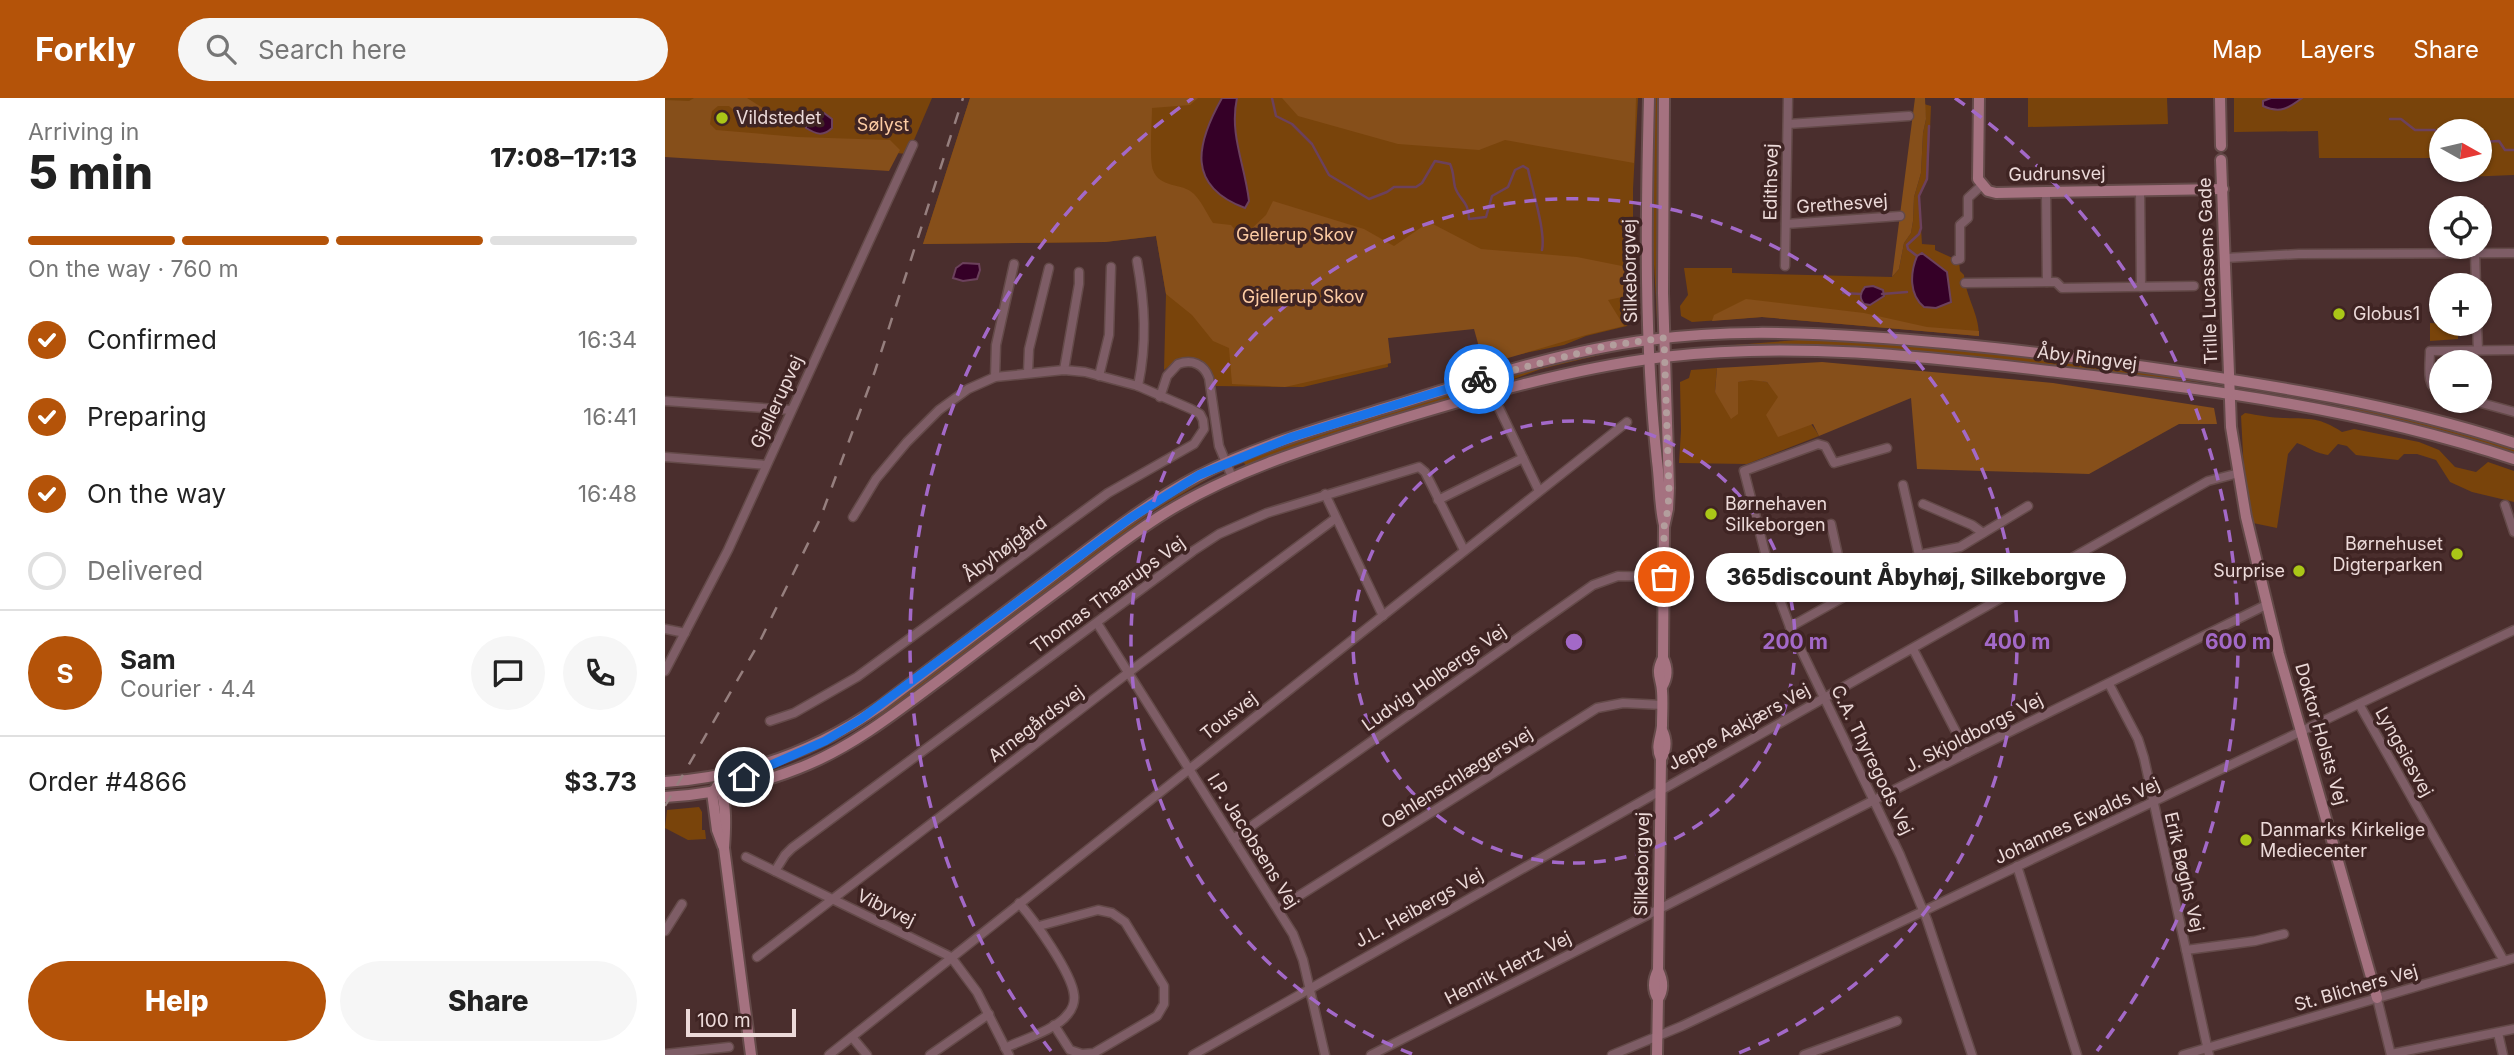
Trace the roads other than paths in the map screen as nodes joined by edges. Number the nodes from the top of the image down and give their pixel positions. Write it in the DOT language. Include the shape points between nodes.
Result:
graph roads {
  1 [pos="1649,98"];
  2 [pos="1664,98"];
  3 [pos="1788,98"];
  4 [pos="1979,98"];
  5 [pos="2220,98"];
  6 [pos="1909,116"];
  7 [pos="1788,124"];
  8 [pos="913,145"];
  9 [pos="2221,146"];
  10 [pos="2221,160"];
  11 [pos="1982,185"];
  12 [pos="2223,189"];
  13 [pos="2140,191"];
  14 [pos="2046,192"];
  15 [pos="1900,216"];
  16 [pos="1786,224"];
  17 [pos="2429,253"];
  18 [pos="2492,253"];
  19 [pos="2514,253"];
  20 [pos="2225,258"];
  21 [pos="1956,260"];
  22 [pos="1137,261"];
  23 [pos="1014,264"];
  24 [pos="1785,266"];
  25 [pos="1111,267"];
  26 [pos="1049,268"];
  27 [pos="1079,272"];
  28 [pos="2047,282"];
  29 [pos="1965,283"];
  30 [pos="2194,286"];
  31 [pos="2141,287"];
  32 [pos="2477,336"];
  33 [pos="1664,338"];
  34 [pos="1649,340"];
  35 [pos="2478,350"];
  36 [pos="2492,350"];
  37 [pos="2514,350"];
  38 [pos="1664,357"];
  39 [pos="1649,359"];
  40 [pos="1064,370"];
  41 [pos="1028,373"];
  42 [pos="1099,376"];
  43 [pos="995,377"];
  44 [pos="2230,380"];
  45 [pos="1138,386"];
  46 [pos="2229,395"];
  47 [pos="1160,397"];
  48 [pos="665,401"];
  49 [pos="2492,406"];
  50 [pos="1499,408"];
  51 [pos="791,410"];
  52 [pos="2514,412"];
  53 [pos="1627,422"];
  54 [pos="2514,443"];
  55 [pos="1887,448"];
  56 [pos="665,457"];
  57 [pos="1523,458"];
  58 [pos="2514,459"];
  59 [pos="1226,463"];
  60 [pos="766,465"];
  61 [pos="2239,473"];
  62 [pos="1232,477"];
  63 [pos="1903,485"];
  64 [pos="1539,491"];
  65 [pos="1325,494"];
  66 [pos="1438,500"];
  67 [pos="1923,504"];
  68 [pos="2505,505"];
  69 [pos="2028,506"];
  70 [pos="853,517"];
  71 [pos="1336,519"];
  72 [pos="1831,524"];
  73 [pos="1664,527"];
  74 [pos="2514,532"];
  75 [pos="1983,533"];
  76 [pos="1464,550"];
  77 [pos="1919,555"];
  78 [pos="1664,577"];
  79 [pos="1847,596"];
  80 [pos="2266,605"];
  81 [pos="1383,616"];
  82 [pos="1097,623"];
  83 [pos="2514,623"];
  84 [pos="1790,627"];
  85 [pos="665,629"];
  86 [pos="2512,631"];
  87 [pos="685,633"];
  88 [pos="1913,649"];
  89 [pos="665,671"];
  90 [pos="1128,673"];
  91 [pos="2109,684"];
  92 [pos="1824,698"];
  93 [pos="2358,704"];
  94 [pos="1662,705"];
  95 [pos="770,721"];
  96 [pos="2302,730"];
  97 [pos="1967,753"];
  98 [pos="786,758"];
  99 [pos="1189,768"];
  100 [pos="703,778"];
  101 [pos="665,782"];
  102 [pos="717,789"];
  103 [pos="1661,790"];
  104 [pos="665,797"];
  105 [pos="1874,802"];
  106 [pos="2153,802"];
  107 [pos="1233,839"];
  108 [pos="745,857"];
  109 [pos="2017,866"];
  110 [pos="775,872"];
  111 [pos="832,899"];
  112 [pos="1019,903"];
  113 [pos="682,904"];
  114 [pos="1278,909"];
  115 [pos="1659,909"];
  116 [pos="1924,911"];
  117 [pos="1039,926"];
  118 [pos="665,932"];
  119 [pos="2284,934"];
  120 [pos="2186,950"];
  121 [pos="757,957"];
  122 [pos="951,957"];
  123 [pos="2514,958"];
  124 [pos="2504,961"];
  125 [pos="1310,987"];
  126 [pos="2377,998"];
  127 [pos="989,1013"];
  128 [pos="1897,1021"];
  129 [pos="1054,1025"];
  130 [pos="2514,1029"];
  131 [pos="2498,1033"];
  132 [pos="852,1037"];
  133 [pos="1657,1037"];
  134 [pos="729,1046"];
  135 [pos="1007,1051"];
  136 [pos="2208,1051"];
  137 [pos="2434,1051"];
  138 [pos="665,1054"];
  139 [pos="751,1054"];
  140 [pos="2391,1054"];
  141 [pos="829,1055"];
  142 [pos="867,1055"];
  143 [pos="930,1055"];
  144 [pos="1193,1055"];
  145 [pos="1325,1055"];
  146 [pos="1371,1055"];
  147 [pos="1612,1055"];
  148 [pos="1657,1055"];
  149 [pos="1804,1055"];
  150 [pos="1972,1055"];
  151 [pos="2077,1055"];
  152 [pos="2183,1055"];
  153 [pos="2503,1055"];
  1 -- 34 [label="main road, Silkeborgvej"];
  2 -- 33 [label="main road, Silkeborgvej"];
  3 -- 7 [label="street, Edithsvej"];
  4 -- 11 [label="main road" via="1978,172"];
  5 -- 9 [label="main road"];
  6 -- 7 [label="street"];
  7 -- 16 [label="street, Edithsvej"];
  8 -- 51 [label="street, Gjellerupvej"];
  10 -- 12 [label="main road, Trille Lucassens Gade"];
  11 -- 14 [label="main road, Gudrunsvej" via="1996,193"];
  11 -- 21 [label="street" via="1968,198 1960,260"];
  12 -- 13 [label="main road, Gudrunsvej"];
  12 -- 20 [label="main road, Trille Lucassens Gade"];
  13 -- 14 [label="main road, Gudrunsvej"];
  13 -- 31 [label="street"];
  14 -- 28 [label="street"];
  15 -- 16 [label="street, Grethesvej"];
  16 -- 24 [label="street, Edithsvej"];
  17 -- 20 [label="street"];
  18 -- 19 [label="street"];
  20 -- 44 [label="main road, Trille Lucassens Gade"];
  22 -- 45 [label="street" via="1145,321"];
  23 -- 43 [label="street" via="996,345"];
  25 -- 42 [label="street" via="1109,335"];
  26 -- 41 [label="street" via="1029,349"];
  27 -- 40 [label="street"];
  28 -- 29 [label="street"];
  28 -- 31 [label="street" via="2062,288"];
  30 -- 31 [label="street"];
  32 -- 35 [label="street"];
  33 -- 34 [label="main road, Åby Ringvej"];
  33 -- 38 [label="main road, Silkeborgvej"];
  33 -- 44 [label="main road, Åby Ringvej" via="1766,332 1903,339"];
  34 -- 39 [label="main road, Silkeborgvej"];
  34 -- 59 [label="main road, Åby Ringvej" via="1500,372 1305,433"];
  36 -- 37 [label="street"];
  38 -- 39 [label="main road, Åby Ringvej"];
  38 -- 46 [label="main road, Åby Ringvej" via="1765,351 1902,355"];
  38 -- 73 [label="main road, Silkeborgvej" via="1669,488"];
  39 -- 62 [label="main road, Åby Ringvej" via="1485,394 1321,444"];
  39 -- 73 [label="main road, Silkeborgvej"];
  40 -- 41 [label="street, Åbyhøjgård"];
  40 -- 42 [label="street, Åbyhøjgård"];
  41 -- 43 [label="street, Åbyhøjgård"];
  42 -- 45 [label="street, Åbyhøjgård"];
  43 -- 70 [label="street, Åbyhøjgård" via="939,410 876,479"];
  44 -- 46 [label="main road, Trille Lucassens Gade"];
  44 -- 54 [label="main road, Åby Ringvej" via="2412,413"];
  45 -- 47 [label="street, Åbyhøjgård"];
  46 -- 58 [label="main road, Åby Ringvej" via="2409,428"];
  46 -- 61 [label="main road, Doktor Holsts Vej"];
  47 -- 59 [label="street" via="1167,376 1178,364 1194,362 1204,368"];
  47 -- 95 [label="street, Åbyhøjgård" via="1200,414 1204,429 1194,444 1108,493 857,677 794,713"];
  48 -- 51 [label="street"];
  49 -- 52 [label="street"];
  50 -- 57 [label="street"];
  51 -- 60 [label="street, Gjellerupvej"];
  53 -- 64 [label="street, Tousvej"];
  55 -- 84 [label="street, C.A. Thyregods Vej" via="1834,463 1825,446 1818,444 1744,471 1771,576"];
  56 -- 60 [label="street"];
  57 -- 64 [label="street"];
  57 -- 66 [label="street"];
  59 -- 62 [label="street"];
  59 -- 98 [label="main road, Åby Ringvej" via="1129,519 861,719"];
  60 -- 87 [label="street, Gjellerupvej"];
  61 -- 80 [label="main road, Doktor Holsts Vej"];
  61 -- 88 [label="street, Jeppe Aakjærs Vej" via="2208,481"];
  62 -- 102 [label="main road, Åby Ringvej" via="1138,531 850,743 790,772"];
  63 -- 77 [label="street"];
  64 -- 76 [label="street, Tousvej"];
  65 -- 66 [label="street, Thomas Thaarups Vej" via="1419,467"];
  65 -- 71 [label="street"];
  65 -- 82 [label="street, Thomas Thaarups Vej" via="1219,534"];
  66 -- 76 [label="street, Thomas Thaarups Vej"];
  67 -- 75 [label="street"];
  68 -- 74 [label="street"];
  69 -- 75 [label="street"];
  71 -- 81 [label="street"];
  71 -- 90 [label="street, Arnegårdsvej"];
  72 -- 79 [label="street"];
  73 -- 78 [label="main road, Silkeborgvej"];
  75 -- 77 [label="street" via="1960,547"];
  76 -- 81 [label="street, Tousvej"];
  77 -- 79 [label="street"];
  78 -- 94 [label="main road, Silkeborgvej" via="1663,657 1658,680"];
  78 -- 107 [label="street, Ludvig Holbergs Vej" via="1618,576 1594,585"];
  79 -- 84 [label="street"];
  80 -- 91 [label="street, J. Skjoldborgs Vej"];
  80 -- 96 [label="main road, Doktor Holsts Vej"];
  81 -- 99 [label="street, Tousvej"];
  82 -- 90 [label="street, I.P. Jacobsens Vej"];
  82 -- 110 [label="street, Thomas Thaarups Vej" via="792,848"];
  83 -- 86 [label="street, Johannes Ewalds Vej"];
  84 -- 92 [label="street, C.A. Thyregods Vej"];
  85 -- 87 [label="street"];
  86 -- 93 [label="street, Johannes Ewalds Vej"];
  87 -- 89 [label="street, Gjellerupvej"];
  88 -- 92 [label="street, Jeppe Aakjærs Vej"];
  88 -- 97 [label="street"];
  90 -- 99 [label="street, I.P. Jacobsens Vej"];
  90 -- 111 [label="street, Arnegårdsvej"];
  91 -- 97 [label="street, J. Skjoldborgs Vej"];
  91 -- 106 [label="street, Erik Bøghs Vej" via="2142,749"];
  92 -- 103 [label="street, Jeppe Aakjærs Vej"];
  92 -- 105 [label="street, C.A. Thyregods Vej"];
  93 -- 96 [label="street, Johannes Ewalds Vej"];
  93 -- 124 [label="street, Lyngsiesvej"];
  94 -- 103 [label="main road, Silkeborgvej" via="1666,738"];
  94 -- 114 [label="street, Oehlenschlægersvej" via="1623,703 1597,708"];
  96 -- 106 [label="street, Johannes Ewalds Vej"];
  96 -- 126 [label="main road, Doktor Holsts Vej"];
  97 -- 105 [label="street, J. Skjoldborgs Vej"];
  98 -- 100 [label="main road"];
  98 -- 102 [label="main road"];
  99 -- 107 [label="street, I.P. Jacobsens Vej"];
  99 -- 112 [label="street, Tousvej"];
  100 -- 101 [label="main road"];
  100 -- 102 [label="main road"];
  102 -- 104 [label="main road"];
  102 -- 139 [label="main road" via="726,829 724,848"];
  103 -- 115 [label="main road, Silkeborgvej"];
  103 -- 125 [label="street, J.L. Heibergs Vej"];
  105 -- 115 [label="street, J. Skjoldborgs Vej"];
  105 -- 116 [label="street, C.A. Thyregods Vej"];
  106 -- 109 [label="street, Johannes Ewalds Vej"];
  106 -- 120 [label="street, Erik Bøghs Vej"];
  107 -- 114 [label="street, I.P. Jacobsens Vej"];
  108 -- 110 [label="street, Vibyvej"];
  109 -- 116 [label="street, Johannes Ewalds Vej"];
  109 -- 151 [label="street"];
  110 -- 111 [label="street, Vibyvej"];
  111 -- 121 [label="street, Arnegårdsvej"];
  111 -- 122 [label="street, Vibyvej"];
  112 -- 117 [label="street"];
  112 -- 122 [label="street, Tousvej"];
  113 -- 118 [label="street"];
  114 -- 125 [label="street, I.P. Jacobsens Vej" via="1298,947"];
  115 -- 133 [label="main road, Silkeborgvej" via="1662,993"];
  115 -- 146 [label="street, Henrik Hertz Vej"];
  116 -- 133 [label="street, Johannes Ewalds Vej"];
  116 -- 150 [label="street, C.A. Thyregods Vej"];
  117 -- 129 [label="street" via="1074,994 1068,1014"];
  117 -- 129 [label="street" via="1098,910 1112,913 1125,922 1165,992 1157,1016 1094,1054 1070,1050"];
  119 -- 120 [label="street, Erik Bøghs Vej"];
  120 -- 136 [label="street, Erik Bøghs Vej"];
  122 -- 127 [label="street, Vibyvej"];
  122 -- 132 [label="street, Tousvej"];
  123 -- 124 [label="street, St. Blichers Vej"];
  124 -- 126 [label="street, St. Blichers Vej"];
  125 -- 144 [label="street, J.L. Heibergs Vej"];
  125 -- 145 [label="street, I.P. Jacobsens Vej"];
  126 -- 136 [label="street, St. Blichers Vej"];
  126 -- 140 [label="street"];
  127 -- 135 [label="street, Vibyvej"];
  127 -- 143 [label="street"];
  128 -- 149 [label="street"];
  129 -- 135 [label="street"];
  130 -- 131 [label="street"];
  131 -- 137 [label="street"];
  131 -- 153 [label="street"];
  132 -- 141 [label="street, Tousvej"];
  132 -- 142 [label="street"];
  133 -- 147 [label="street, Johannes Ewalds Vej"];
  133 -- 148 [label="main road, Silkeborgvej"];
  134 -- 138 [label="street"];
  136 -- 152 [label="street, St. Blichers Vej"];
  137 -- 140 [label="street"];
}
